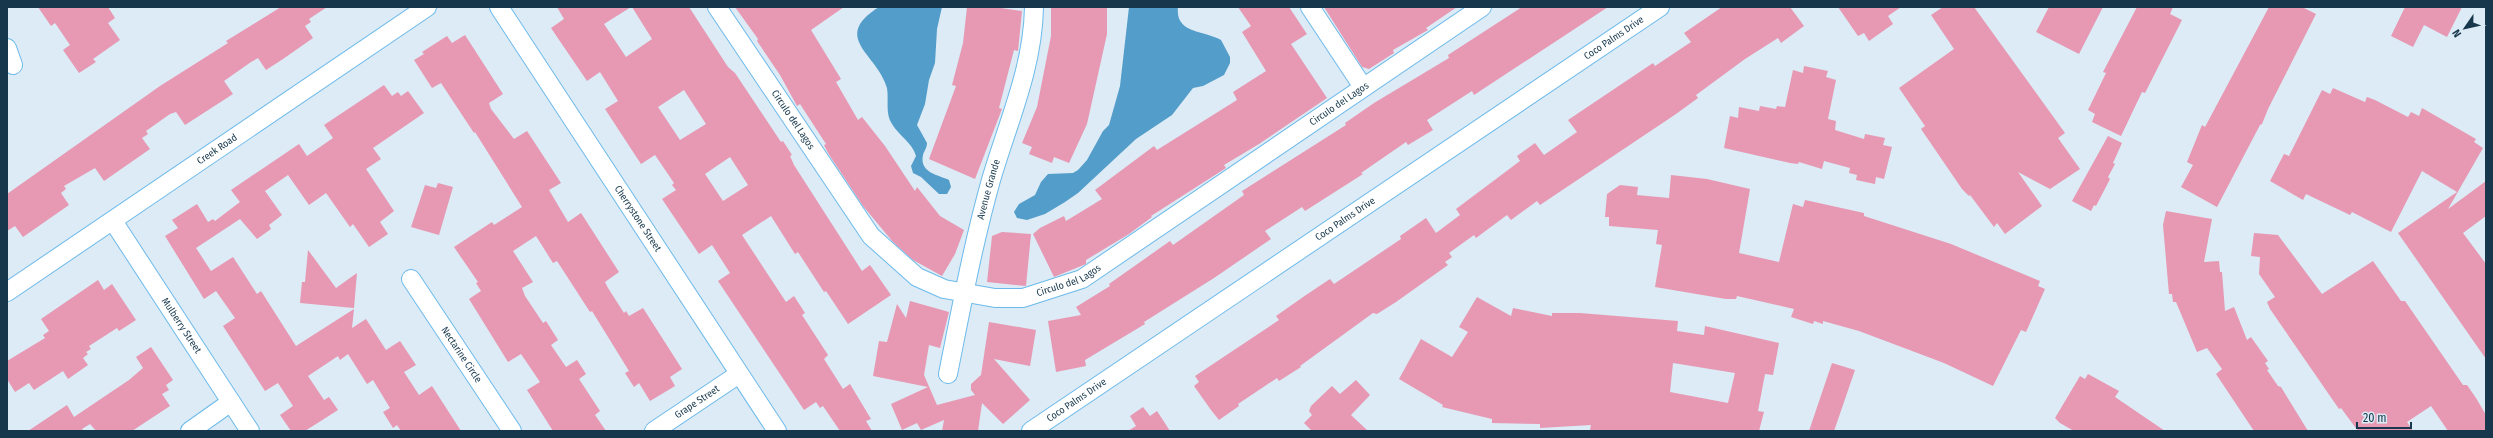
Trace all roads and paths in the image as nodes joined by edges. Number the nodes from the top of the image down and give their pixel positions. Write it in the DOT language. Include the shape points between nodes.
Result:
graph roads {
  1 [pos="427,7"];
  2 [pos="499,7"];
  3 [pos="717,7"];
  4 [pos="1034,7"];
  5 [pos="1310,7"];
  6 [pos="1482,7"];
  7 [pos="1660,7"];
  8 [pos="7,48"];
  9 [pos="13,65"];
  10 [pos="1362,87"];
  11 [pos="113,221"];
  12 [pos="411,279"];
  13 [pos="964,291"];
  14 [pos="7,292"];
  15 [pos="739,374"];
  16 [pos="948,374"];
  17 [pos="231,402"];
  18 [pos="190,431"];
  19 [pos="250,431"];
  20 [pos="512,431"];
  21 [pos="654,431"];
  22 [pos="777,431"];
  23 [pos="1031,431"];
  1 -- 11 [label="street, Creek Road"];
  2 -- 15 [label="street, Cherrystone Street"];
  3 -- 13 [label="street, Circulo del Lagos" via="871,236 917,277 944,289"];
  4 -- 13 [label="street, Avenue Grande" via="1034,34 1024,82 991,181"];
  5 -- 10 [label="street"];
  6 -- 10 [label="street, Circulo del Lagos"];
  7 -- 23 [label="street, Coco Palms Drive"];
  8 -- 9 [label="street"];
  10 -- 13 [label="street, Circulo del Lagos" via="1082,279 1024,298 995,298"];
  11 -- 14 [label="street, Creek Road"];
  11 -- 17 [label="street, Mulberry Street"];
  12 -- 20 [label="street, Nectarine Circle"];
  13 -- 16 [label="street, Avenue Grande"];
  15 -- 21 [label="street, Grape Street"];
  15 -- 22 [label="street, Cherrystone Street"];
  17 -- 18 [label="street"];
  17 -- 19 [label="street, Mulberry Street"];
}
